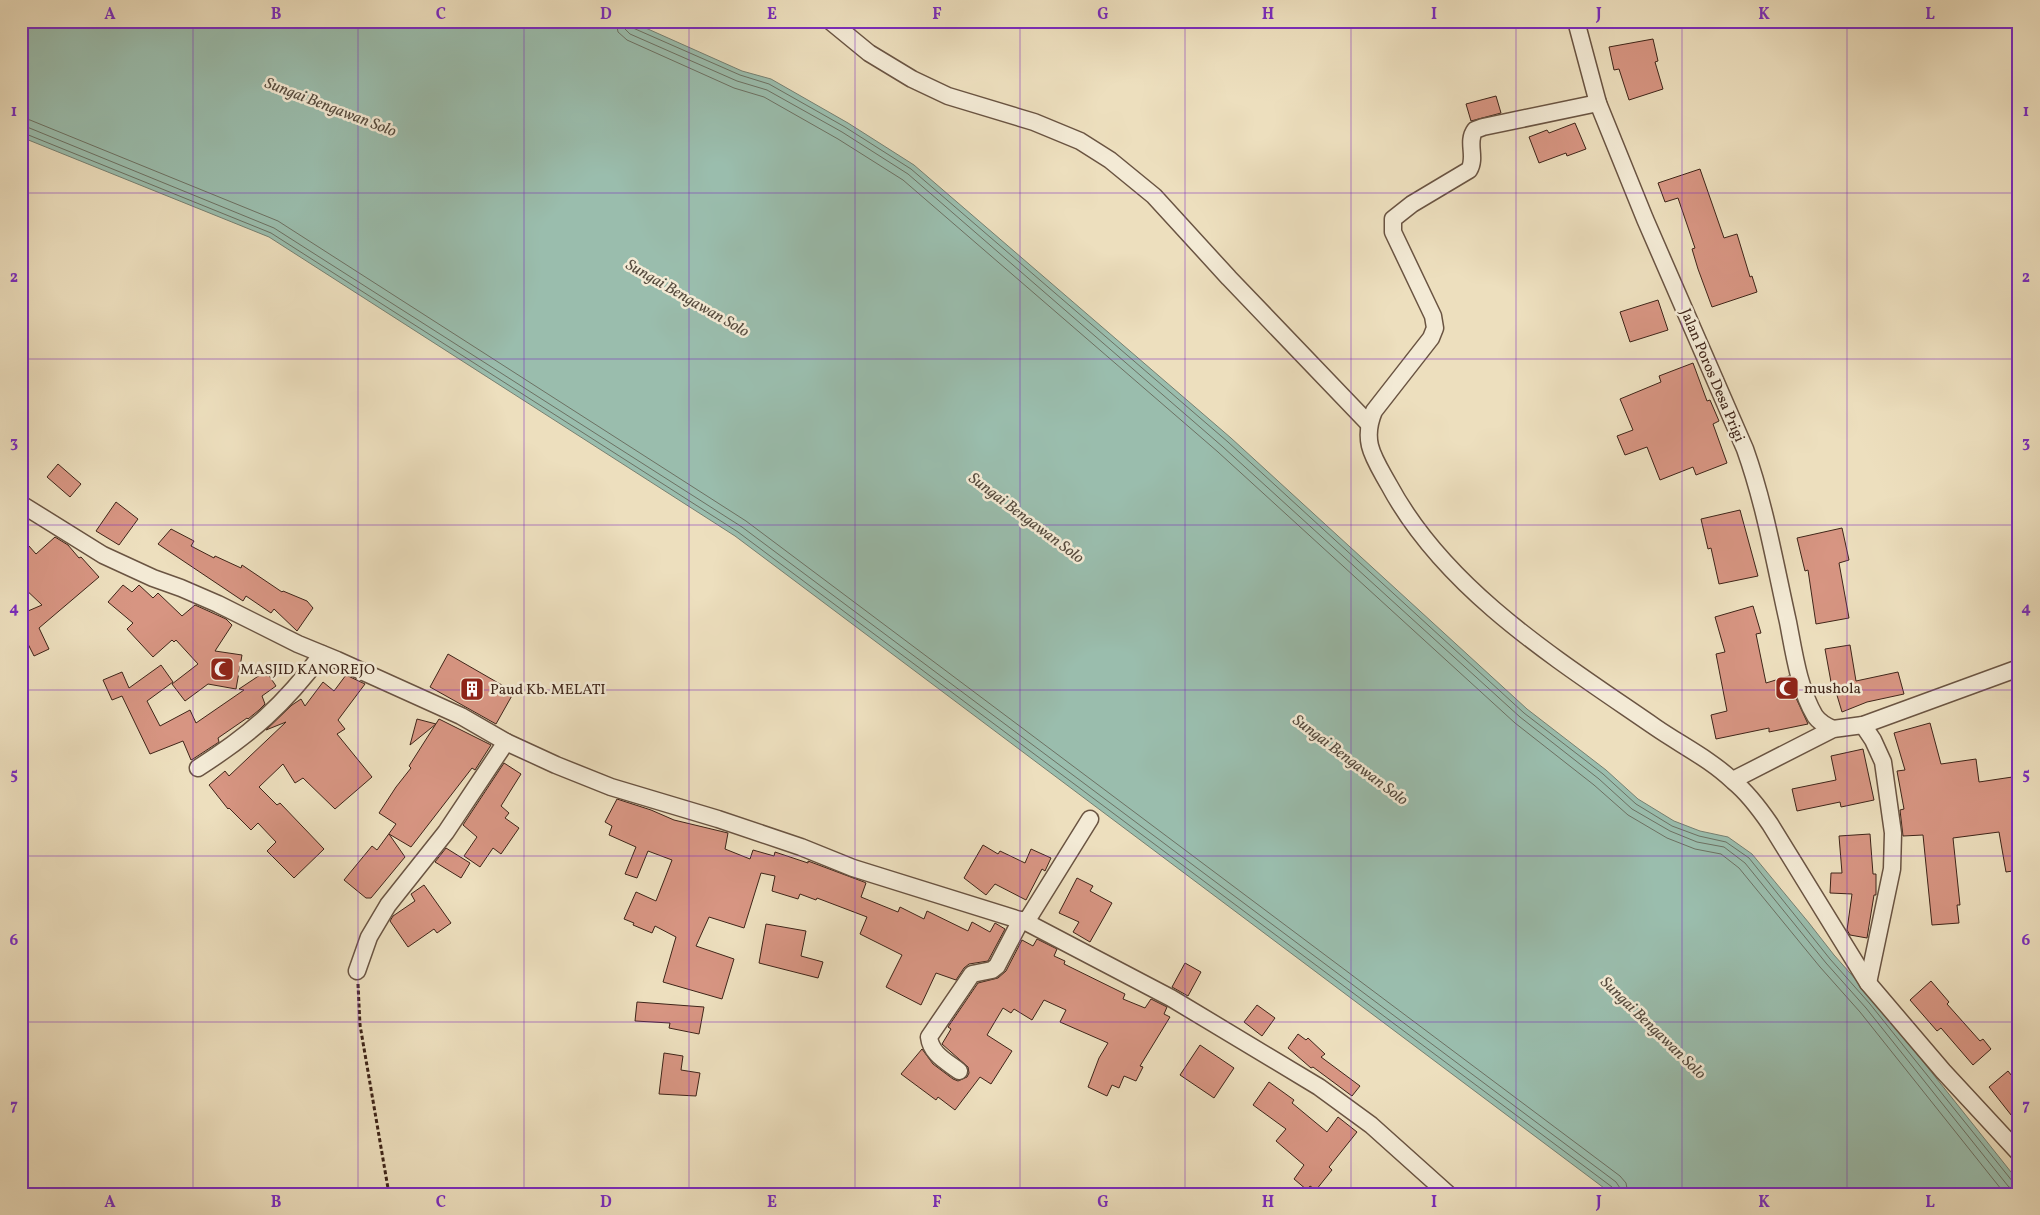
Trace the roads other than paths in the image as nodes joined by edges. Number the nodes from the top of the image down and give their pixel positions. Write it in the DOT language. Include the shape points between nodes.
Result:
graph roads {
  1 [pos="830,21"];
  2 [pos="1576,21"];
  3 [pos="1598,103"];
  4 [pos="1369,424"];
  5 [pos="21,504"];
  6 [pos="322,654"];
  7 [pos="2019,668"];
  8 [pos="1863,725"];
  9 [pos="1833,729"];
  10 [pos="506,742"];
  11 [pos="198,768"];
  12 [pos="1733,780"];
  13 [pos="1090,819"];
  14 [pos="1024,921"];
  15 [pos="357,971"];
  16 [pos="1868,983"];
  17 [pos="959,1071"];
  18 [pos="2019,1153"];
  19 [pos="1448,1194"];
  1 -- 4 [label="street" via="869,53 912,79 948,96 1034,122 1080,141 1110,160 1154,196"];
  2 -- 3 [label="street, Jalan Poros Desa Prigi"];
  3 -- 4 [label="street" via="1475,130 1471,140 1472,165 1468,170 1393,219 1393,232 1433,316 1435,328 1374,411"];
  3 -- 9 [label="street, Jalan Poros Desa Prigi" via="1745,449 1759,487 1798,670 1816,718"];
  4 -- 12 [label="street" via="1367,440 1399,504 1430,546 1472,590 1563,662"];
  5 -- 6 [label="street" via="103,555 218,604"];
  6 -- 10 [label="street" via="461,716"];
  6 -- 11 [label="street" via="299,685 270,714 235,744"];
  7 -- 8 [label="street"];
  8 -- 9 [label="street"];
  8 -- 16 [label="street" via="1874,740 1883,762 1892,832 1892,869"];
  9 -- 12 [label="street"];
  10 -- 14 [label="street" via="611,787 718,819 853,868"];
  10 -- 15 [label="street" via="446,832 388,905 369,937"];
  12 -- 16 [label="street" via="1770,824"];
  13 -- 14 [label="street"];
  14 -- 17 [label="street" via="997,966 972,974 929,1037 936,1053"];
  14 -- 19 [label="street" via="1171,998 1319,1087 1371,1125"];
  16 -- 18 [label="street"];
}
